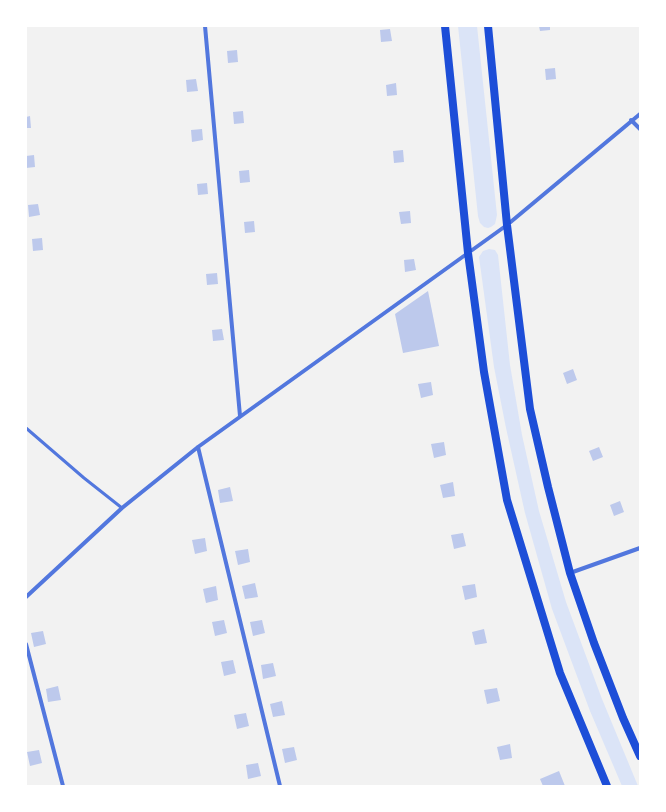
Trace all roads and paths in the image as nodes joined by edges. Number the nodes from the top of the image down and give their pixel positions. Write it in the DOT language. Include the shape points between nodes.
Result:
graph roads {
  1 [pos="205,26"];
  2 [pos="445,26"];
  3 [pos="488,26"];
  4 [pos="640,114"];
  5 [pos="631,120"];
  6 [pos="640,129"];
  7 [pos="507,225"];
  8 [pos="468,253"];
  9 [pos="240,416"];
  10 [pos="26,428"];
  11 [pos="198,448"];
  12 [pos="122,508"];
  13 [pos="640,548"];
  14 [pos="570,573"];
  15 [pos="26,597"];
  16 [pos="26,644"];
  17 [pos="640,756"];
  18 [pos="63,786"];
  19 [pos="280,786"];
  20 [pos="607,786"];
  1 -- 9 [label="street"];
  2 -- 8 [label="main road"];
  3 -- 7 [label="main road"];
  4 -- 5 [label="street"];
  5 -- 6 [label="street"];
  5 -- 7 [label="street"];
  7 -- 8 [label="street"];
  7 -- 14 [label="main road" via="530,408"];
  8 -- 9 [label="street"];
  8 -- 20 [label="main road" via="484,372 507,500 560,673"];
  9 -- 11 [label="street"];
  10 -- 12 [label="lane"];
  11 -- 12 [label="street"];
  11 -- 19 [label="street"];
  12 -- 15 [label="street"];
  13 -- 14 [label="street"];
  14 -- 17 [label="main road" via="623,718"];
  16 -- 18 [label="street"];
}
